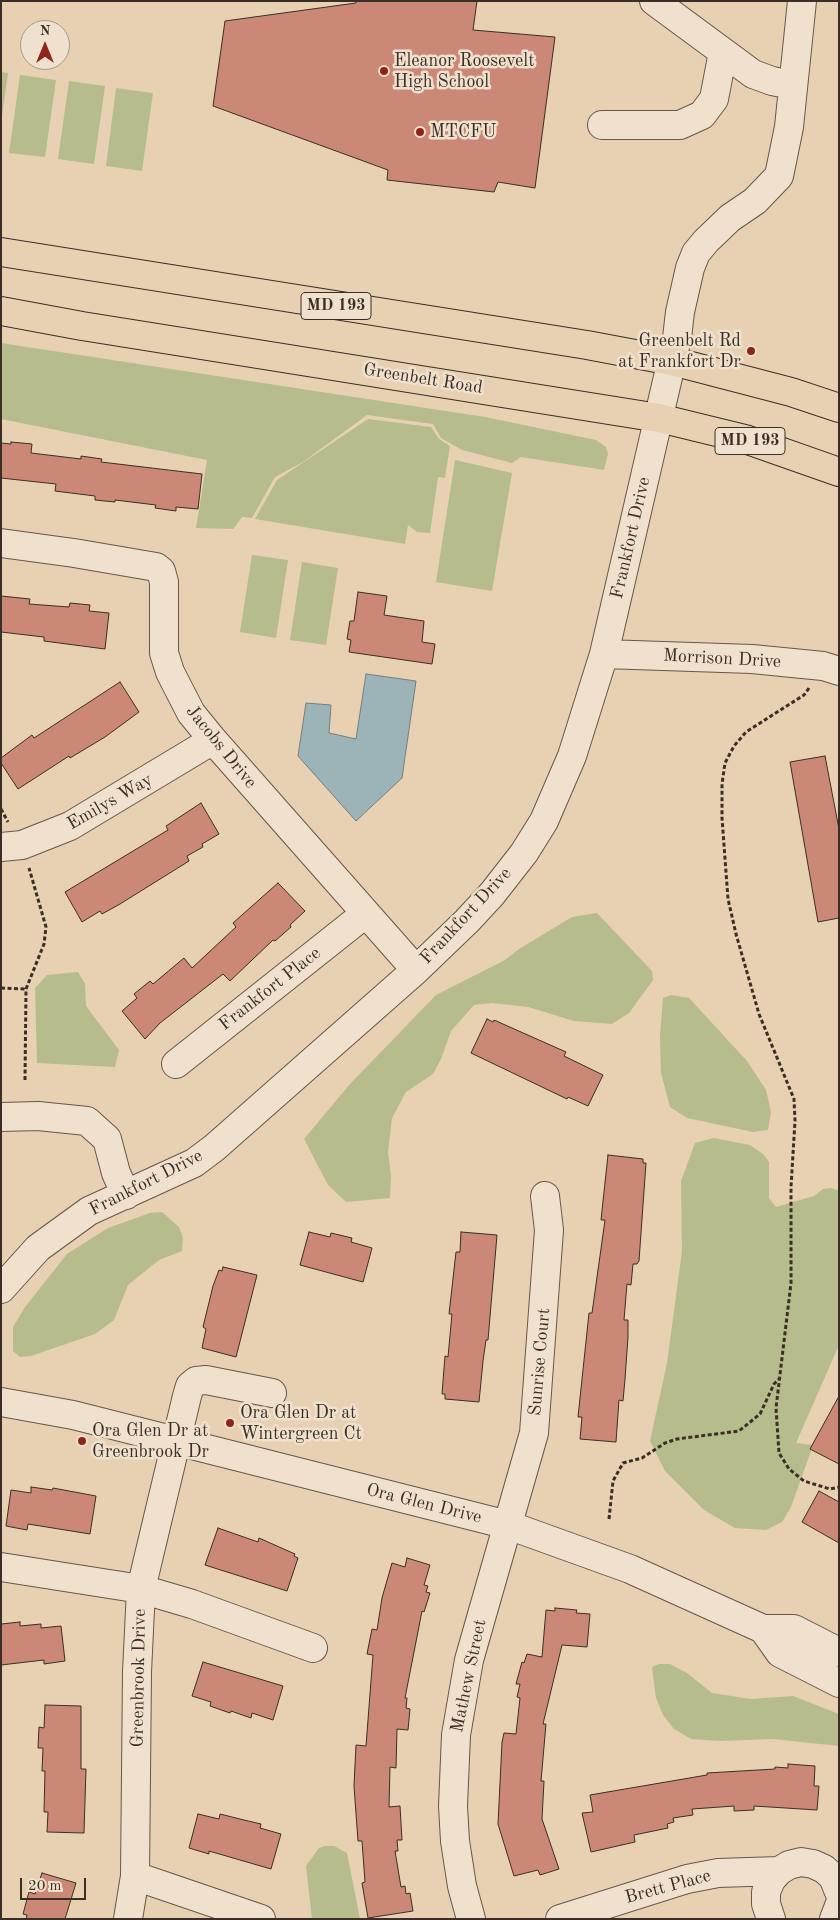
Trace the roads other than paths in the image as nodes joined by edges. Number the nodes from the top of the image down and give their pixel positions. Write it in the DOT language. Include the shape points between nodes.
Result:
graph roads {
  1 [pos="654,1"];
  2 [pos="802,1"];
  3 [pos="723,52"];
  4 [pos="792,85"];
  5 [pos="602,124"];
  6 [pos="1,252"];
  7 [pos="1,311"];
  8 [pos="672,361"];
  9 [pos="839,408"];
  10 [pos="658,418"];
  11 [pos="839,472"];
  12 [pos="1,543"];
  13 [pos="604,654"];
  14 [pos="831,668"];
  15 [pos="213,740"];
  16 [pos="11,846"];
  17 [pos="365,914"];
  18 [pos="416,970"];
  19 [pos="176,1064"];
  20 [pos="1,1117"];
  21 [pos="126,1195"];
  22 [pos="545,1196"];
  23 [pos="1,1289"];
  24 [pos="1,1384"];
  25 [pos="272,1393"];
  26 [pos="1,1402"];
  27 [pos="73,1415"];
  28 [pos="177,1441"];
  29 [pos="508,1526"];
  30 [pos="1,1568"];
  31 [pos="141,1589"];
  32 [pos="763,1629"];
  33 [pos="313,1648"];
  34 [pos="839,1652"];
  35 [pos="839,1683"];
  36 [pos="779,1871"];
  37 [pos="135,1876"];
  38 [pos="839,1892"];
  39 [pos="839,1906"];
  40 [pos="128,1919"];
  41 [pos="261,1919"];
  42 [pos="471,1919"];
  43 [pos="560,1919"];
  44 [pos="771,1919"];
  45 [pos="834,1919"];
  1 -- 3 [label="street"];
  2 -- 4 [label="street, Frankfort Drive"];
  3 -- 4 [label="street" via="753,74"];
  3 -- 5 [label="street" via="714,99 702,115 680,124"];
  4 -- 8 [label="street, Frankfort Drive" via="789,127 779,176 755,201 730,218 696,253 690,268"];
  6 -- 8 [label="main road, MD 193"];
  7 -- 10 [label="main road, Greenbelt Road / MD 193"];
  8 -- 9 [label="main road, MD 193"];
  8 -- 10 [label="street, Frankfort Drive"];
  10 -- 11 [label="main road, Greenbelt Road / MD 193" via="745,439"];
  10 -- 13 [label="street, Frankfort Drive"];
  12 -- 15 [label="street, Jacobs Drive" via="156,567 161,571 164,582 164,653 191,713"];
  13 -- 14 [label="street, Morrison Drive" via="752,659"];
  13 -- 18 [label="street, Frankfort Drive" via="572,756 544,821 492,894"];
  15 -- 16 [label="street, Emilys Way" via="70,826"];
  15 -- 17 [label="street, Jacobs Drive"];
  17 -- 18 [label="street, Jacobs Drive"];
  17 -- 19 [label="street, Frankfort Place"];
  18 -- 21 [label="street, Frankfort Drive" via="214,1148 194,1163"];
  20 -- 21 [label="street" via="38,1116 87,1121 107,1139"];
  21 -- 23 [label="street, Frankfort Drive" via="89,1211 57,1232"];
  22 -- 29 [label="street, Sunrise Court" via="549,1230 534,1433"];
  24 -- 27 [label="street, Ora Glen Drive"];
  25 -- 28 [label="street, Greenbrook Drive" via="206,1380 196,1381 190,1386"];
  26 -- 27 [label="street, Ora Glen Drive"];
  27 -- 28 [label="street, Ora Glen Drive"];
  28 -- 29 [label="street, Ora Glen Drive"];
  28 -- 31 [label="street, Greenbrook Drive"];
  29 -- 32 [label="street, Ora Glen Drive" via="630,1569"];
  29 -- 42 [label="street, Mathew Street" via="469,1660 456,1734 455,1841"];
  30 -- 31 [label="street"];
  31 -- 33 [label="street"];
  31 -- 37 [label="street, Greenbrook Drive"];
  32 -- 34 [label="street, Ora Glen Drive" via="794,1629"];
  32 -- 35 [label="street" via="780,1653"];
  36 -- 38 [label="street, Brett Place" via="795,1864 813,1864 833,1877"];
  36 -- 43 [label="street, Brett Place" via="687,1879"];
  36 -- 44 [label="street" via="766,1892"];
  37 -- 40 [label="street, Greenbrook Drive"];
  37 -- 41 [label="street"];
  39 -- 45 [label="street"];
}
